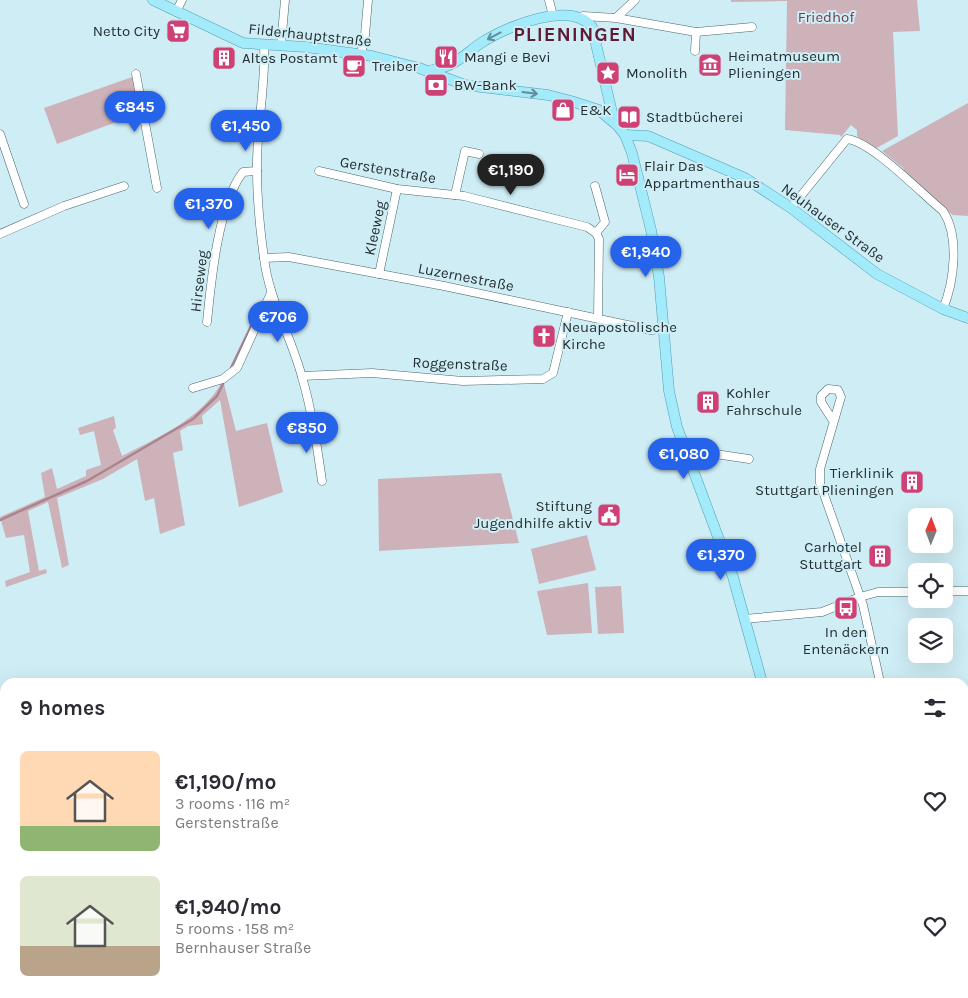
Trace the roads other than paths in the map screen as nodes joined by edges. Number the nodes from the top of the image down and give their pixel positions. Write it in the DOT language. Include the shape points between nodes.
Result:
graph roads {
  1 [pos="152,0"];
  2 [pos="182,0"];
  3 [pos="285,0"];
  4 [pos="368,0"];
  5 [pos="549,0"];
  6 [pos="635,0"];
  7 [pos="176,12"];
  8 [pos="552,12"];
  9 [pos="583,16"];
  10 [pos="602,17"];
  11 [pos="616,18"];
  12 [pos="592,27"];
  13 [pos="752,28"];
  14 [pos="696,32"];
  15 [pos="264,45"];
  16 [pos="281,45"];
  17 [pos="695,51"];
  18 [pos="361,54"];
  19 [pos="450,65"];
  20 [pos="428,71"];
  21 [pos="136,74"];
  22 [pos="454,82"];
  23 [pos="609,102"];
  24 [pos="598,110"];
  25 [pos="614,121"];
  26 [pos="0,134"];
  27 [pos="625,134"];
  28 [pos="479,154"];
  29 [pos="257,170"];
  30 [pos="319,171"];
  31 [pos="124,186"];
  32 [pos="595,186"];
  33 [pos="157,188"];
  34 [pos="397,189"];
  35 [pos="455,195"];
  36 [pos="24,204"];
  37 [pos="792,208"];
  38 [pos="596,233"];
  39 [pos="0,234"];
  40 [pos="264,258"];
  41 [pos="379,274"];
  42 [pos="271,294"];
  43 [pos="943,309"];
  44 [pos="568,312"];
  45 [pos="598,318"];
  46 [pos="968,318"];
  47 [pos="207,322"];
  48 [pos="662,329"];
  49 [pos="302,376"];
  50 [pos="193,388"];
  51 [pos="832,419"];
  52 [pos="686,451"];
  53 [pos="749,459"];
  54 [pos="322,481"];
  55 [pos="968,591"];
  56 [pos="908,592"];
  57 [pos="953,592"];
  58 [pos="860,597"];
  59 [pos="744,619"];
  60 [pos="761,678"];
  61 [pos="879,678"];
  1 -- 7 [label="main road, Filderhauptstraße"];
  2 -- 7 [label="street"];
  3 -- 16 [label="street"];
  4 -- 18 [label="street"];
  5 -- 8 [label="street"];
  6 -- 11 [label="street"];
  7 -- 15 [label="main road, Filderhauptstraße" via="232,39"];
  8 -- 9 [label="main road" via="571,11"];
  8 -- 19 [label="main road, one-way" via="498,34"];
  9 -- 10 [label="street"];
  9 -- 12 [label="main road"];
  10 -- 11 [label="street"];
  10 -- 12 [label="street"];
  11 -- 14 [label="street"];
  12 -- 23 [label="main road"];
  13 -- 14 [label="street"];
  14 -- 17 [label="street"];
  15 -- 16 [label="main road, Filderhauptstraße"];
  15 -- 29 [label="street"];
  16 -- 18 [label="main road, Filderhauptstraße"];
  18 -- 20 [label="main road, Filderhauptstraße"];
  19 -- 20 [label="main road"];
  19 -- 22 [label="main road"];
  20 -- 22 [label="main road, Filderhauptstraße"];
  21 -- 33 [label="street"];
  22 -- 24 [label="main road, Filderhauptstraße, one-way" via="548,95"];
  23 -- 24 [label="main road"];
  23 -- 25 [label="main road"];
  24 -- 25 [label="main road, Filderhauptstraße"];
  25 -- 27 [label="main road"];
  26 -- 36 [label="street"];
  27 -- 37 [label="main road, Neuhauser Straße" via="640,134 659,140 745,178"];
  27 -- 48 [label="main road" via="657,261"];
  28 -- 35 [label="street" via="465,151"];
  29 -- 40 [label="street"];
  29 -- 47 [label="street, Hirseweg" via="243,172 237,180 222,224 213,261"];
  30 -- 34 [label="street, Gerstenstraße"];
  31 -- 39 [label="street" via="64,206"];
  32 -- 38 [label="street" via="605,222"];
  34 -- 35 [label="street, Gerstenstraße"];
  34 -- 41 [label="street, Kleeweg"];
  35 -- 38 [label="street, Gerstenstraße" via="587,227"];
  37 -- 43 [label="main road, Neuhauser Straße" via="877,274"];
  37 -- 43 [label="street" via="847,139 856,140 875,152 943,211 950,222 953,232 952,280"];
  38 -- 45 [label="street"];
  40 -- 41 [label="street, Luzernestraße" via="289,258"];
  40 -- 42 [label="street"];
  41 -- 44 [label="street, Luzernestraße"];
  42 -- 49 [label="street"];
  42 -- 50 [label="street" via="237,368 223,379"];
  43 -- 46 [label="main road, Neuhauser Straße"];
  44 -- 45 [label="street, Luzernestraße"];
  44 -- 49 [label="street, Roggenstraße" via="553,373 543,379 463,381 372,373"];
  45 -- 48 [label="street, Luzernestraße" via="651,330"];
  48 -- 52 [label="main road" via="672,406"];
  49 -- 54 [label="street"];
  51 -- 58 [label="street" via="820,469 820,483"];
  52 -- 53 [label="street"];
  52 -- 59 [label="main road" via="725,552"];
  55 -- 57 [label="street"];
  56 -- 58 [label="street" via="878,592"];
  58 -- 59 [label="street" via="833,610"];
  58 -- 61 [label="street"];
  59 -- 60 [label="main road"];
}
